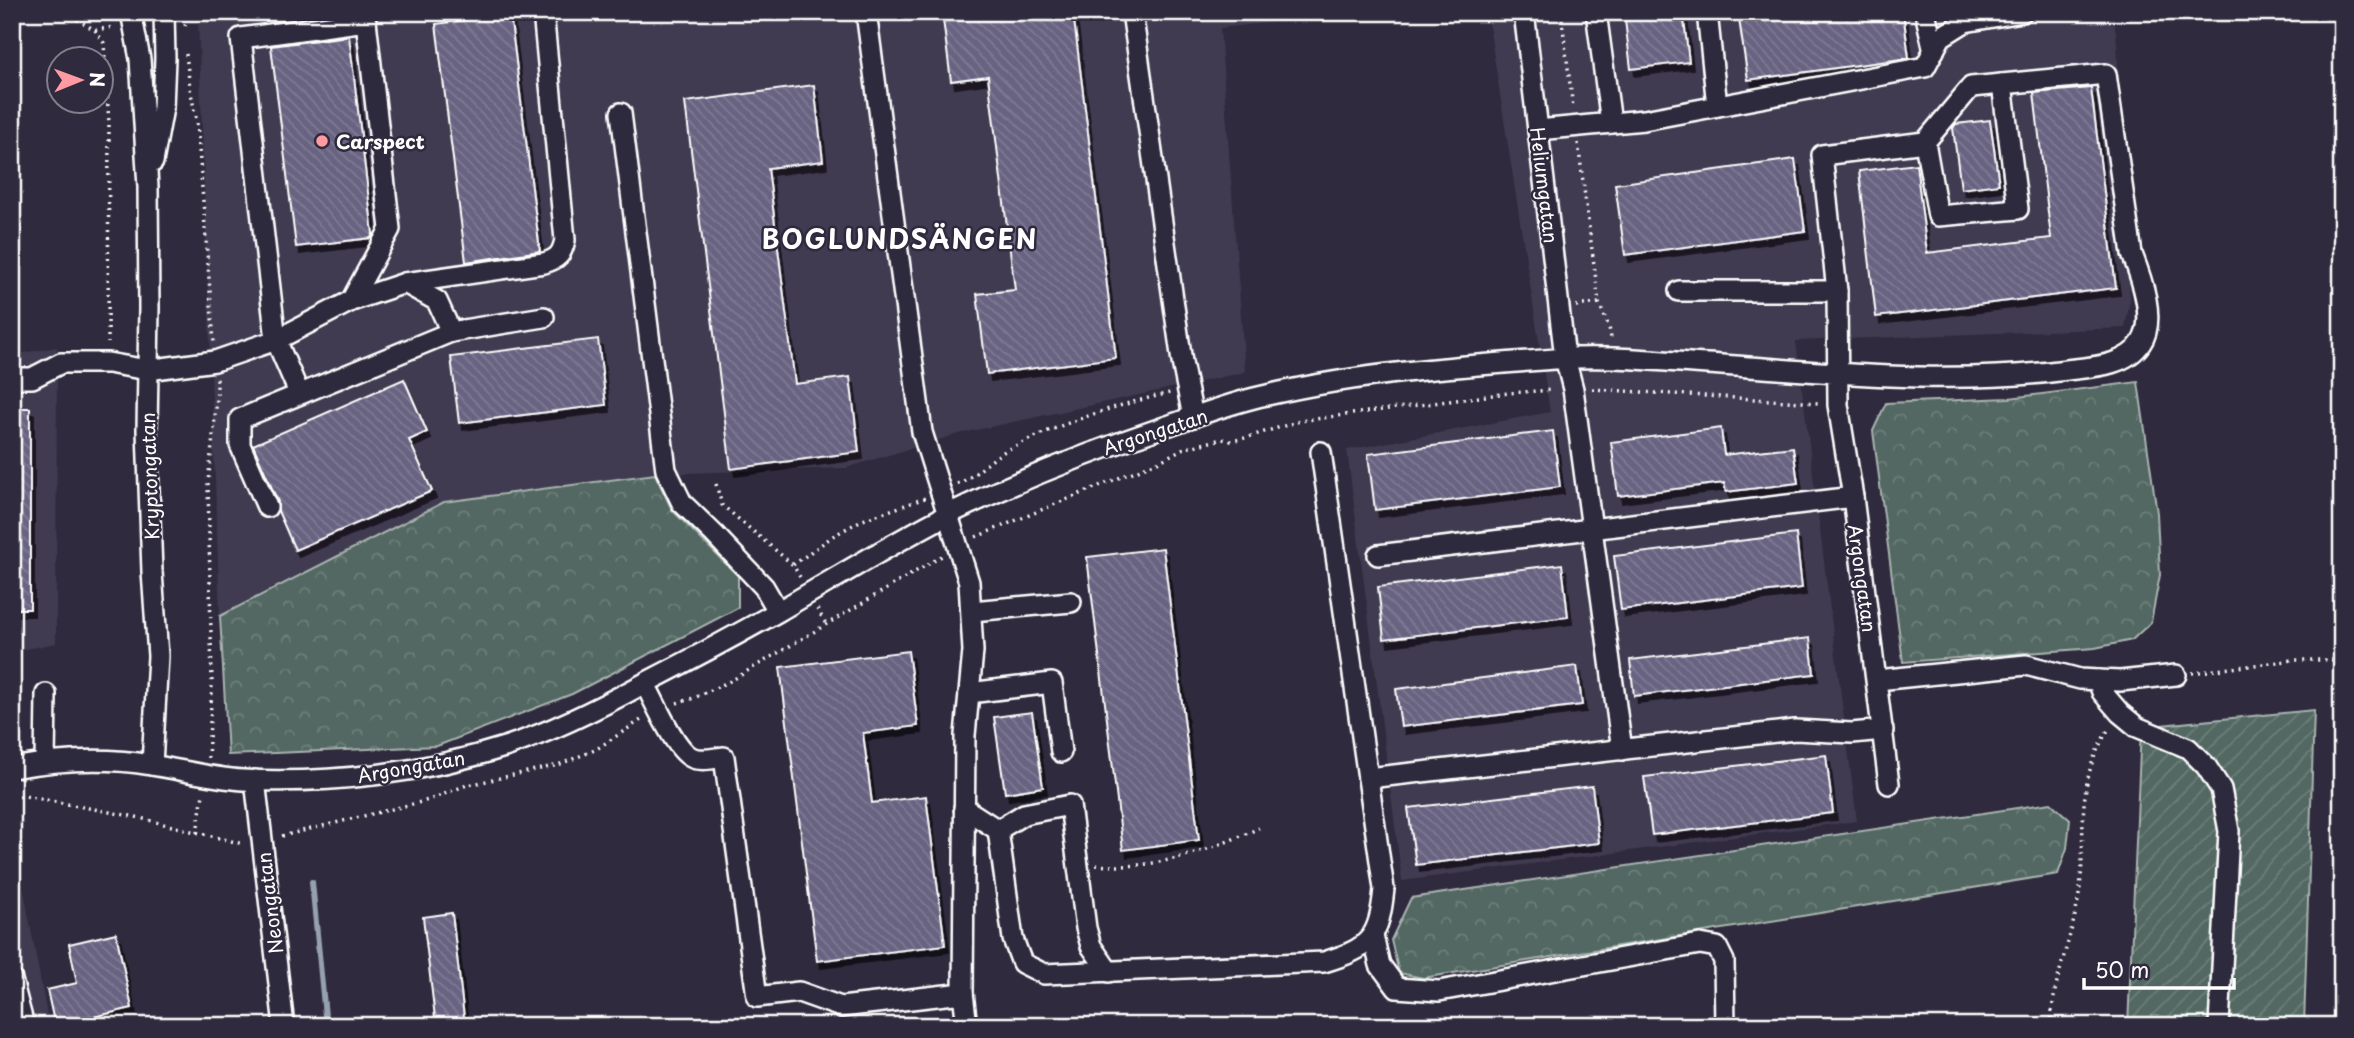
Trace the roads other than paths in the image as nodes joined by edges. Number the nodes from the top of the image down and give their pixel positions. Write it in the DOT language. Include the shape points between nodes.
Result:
graph roads {
  1 [pos="164,12"];
  2 [pos="543,12"];
  3 [pos="866,12"];
  4 [pos="1132,12"];
  5 [pos="1524,12"];
  6 [pos="1596,12"];
  7 [pos="1707,12"];
  8 [pos="1924,12"];
  9 [pos="2022,12"];
  10 [pos="128,18"];
  11 [pos="1934,51"];
  12 [pos="2002,84"];
  13 [pos="1717,106"];
  14 [pos="621,113"];
  15 [pos="1611,123"];
  16 [pos="1538,130"];
  17 [pos="1925,142"];
  18 [pos="148,187"];
  19 [pos="405,283"];
  20 [pos="1679,291"];
  21 [pos="1837,291"];
  22 [pos="351,301"];
  23 [pos="544,317"];
  24 [pos="451,332"];
  25 [pos="276,340"];
  26 [pos="1565,358"];
  27 [pos="147,370"];
  28 [pos="1836,373"];
  29 [pos="12,378"];
  30 [pos="299,393"];
  31 [pos="1193,417"];
  32 [pos="1321,452"];
  33 [pos="1853,497"];
  34 [pos="267,507"];
  35 [pos="948,514"];
  36 [pos="1592,530"];
  37 [pos="1378,555"];
  38 [pos="1071,602"];
  39 [pos="778,611"];
  40 [pos="972,611"];
  41 [pos="2176,675"];
  42 [pos="1877,680"];
  43 [pos="2098,680"];
  44 [pos="645,684"];
  45 [pos="969,693"];
  46 [pos="46,694"];
  47 [pos="1883,730"];
  48 [pos="1622,750"];
  49 [pos="1061,752"];
  50 [pos="45,763"];
  51 [pos="152,765"];
  52 [pos="12,768"];
  53 [pos="1368,778"];
  54 [pos="255,780"];
  55 [pos="1889,784"];
  56 [pos="964,808"];
  57 [pos="998,830"];
  58 [pos="1373,936"];
  59 [pos="1109,972"];
  60 [pos="12,980"];
  61 [pos="963,993"];
  62 [pos="24,1026"];
  63 [pos="284,1026"];
  64 [pos="967,1026"];
  65 [pos="1725,1026"];
  66 [pos="2219,1026"];
  1 -- 18 [label="street, Kryptongatan" via="163,108"];
  2 -- 19 [label="street" via="565,240 562,253 544,263"];
  3 -- 35 [label="street" via="922,432"];
  4 -- 31 [label="street"];
  5 -- 16 [label="street, Heliumgatan"];
  6 -- 15 [label="street"];
  7 -- 13 [label="street"];
  8 -- 11 [label="street"];
  9 -- 11 [label="street" via="1965,22 1941,37"];
  10 -- 18 [label="street, Kryptongatan" via="140,59"];
  11 -- 13 [label="street" via="1925,67"];
  12 -- 17 [label="street" via="1972,87"];
  12 -- 17 [label="street" via="2018,209 1938,216"];
  12 -- 28 [label="street, Argongatan" via="2106,74 2132,254 2143,281 2148,315 2141,345 2109,365 2025,375 1965,379"];
  13 -- 15 [label="street"];
  14 -- 39 [label="street" via="666,470 682,503 764,587"];
  15 -- 16 [label="street"];
  16 -- 26 [label="street, Heliumgatan"];
  17 -- 21 [label="street" via="1822,155"];
  18 -- 27 [label="street, Kryptongatan"];
  19 -- 22 [label="street"];
  19 -- 24 [label="street" via="437,301"];
  20 -- 21 [label="street"];
  21 -- 28 [label="street"];
  22 -- 25 [label="street"];
  22 -- 25 [label="street" via="390,229 366,21 242,38"];
  23 -- 24 [label="street"];
  24 -- 30 [label="street"];
  25 -- 27 [label="street" via="215,361"];
  25 -- 30 [label="street"];
  26 -- 28 [label="street, Argongatan"];
  26 -- 31 [label="street, Argongatan" via="1343,380 1263,396"];
  26 -- 36 [label="street"];
  27 -- 29 [label="street" via="108,363 61,363 32,378"];
  27 -- 51 [label="street, Kryptongatan" via="158,656"];
  28 -- 33 [label="street, Argongatan"];
  30 -- 34 [label="street" via="240,419 240,445"];
  31 -- 35 [label="street, Argongatan" via="1049,468"];
  32 -- 53 [label="street"];
  33 -- 36 [label="street"];
  33 -- 42 [label="street, Argongatan"];
  35 -- 39 [label="street, Argongatan"];
  35 -- 40 [label="street" via="969,582"];
  36 -- 37 [label="street"];
  36 -- 48 [label="street"];
  38 -- 40 [label="street"];
  39 -- 44 [label="street, Argongatan"];
  40 -- 45 [label="street"];
  41 -- 43 [label="street"];
  42 -- 43 [label="street" via="2026,665"];
  42 -- 47 [label="street, Argongatan"];
  43 -- 66 [label="street" via="2120,713 2137,727 2188,748 2221,789 2230,831"];
  44 -- 54 [label="street, Argongatan" via="551,730 457,760 327,780"];
  44 -- 61 [label="street" via="676,743 691,757 724,757 757,997 799,992 841,1007"];
  45 -- 49 [label="street" via="1052,683"];
  45 -- 56 [label="street"];
  46 -- 50 [label="street"];
  47 -- 48 [label="street" via="1795,730"];
  47 -- 55 [label="street, Argongatan"];
  48 -- 53 [label="street"];
  50 -- 51 [label="street, Argongatan"];
  50 -- 52 [label="street, Argongatan"];
  51 -- 54 [label="street, Argongatan"];
  53 -- 58 [label="street" via="1384,889"];
  54 -- 63 [label="street, Neongatan"];
  56 -- 57 [label="street"];
  56 -- 61 [label="street"];
  57 -- 59 [label="street" via="1013,939 1022,963 1044,974"];
  57 -- 59 [label="street" via="1024,814 1070,805 1086,928 1091,946"];
  58 -- 59 [label="street" via="1354,953 1324,962"];
  58 -- 65 [label="street" via="1380,965 1397,988 1438,991 1700,944 1717,947 1724,961"];
  60 -- 62 [label="street"];
  61 -- 64 [label="street"];
}
